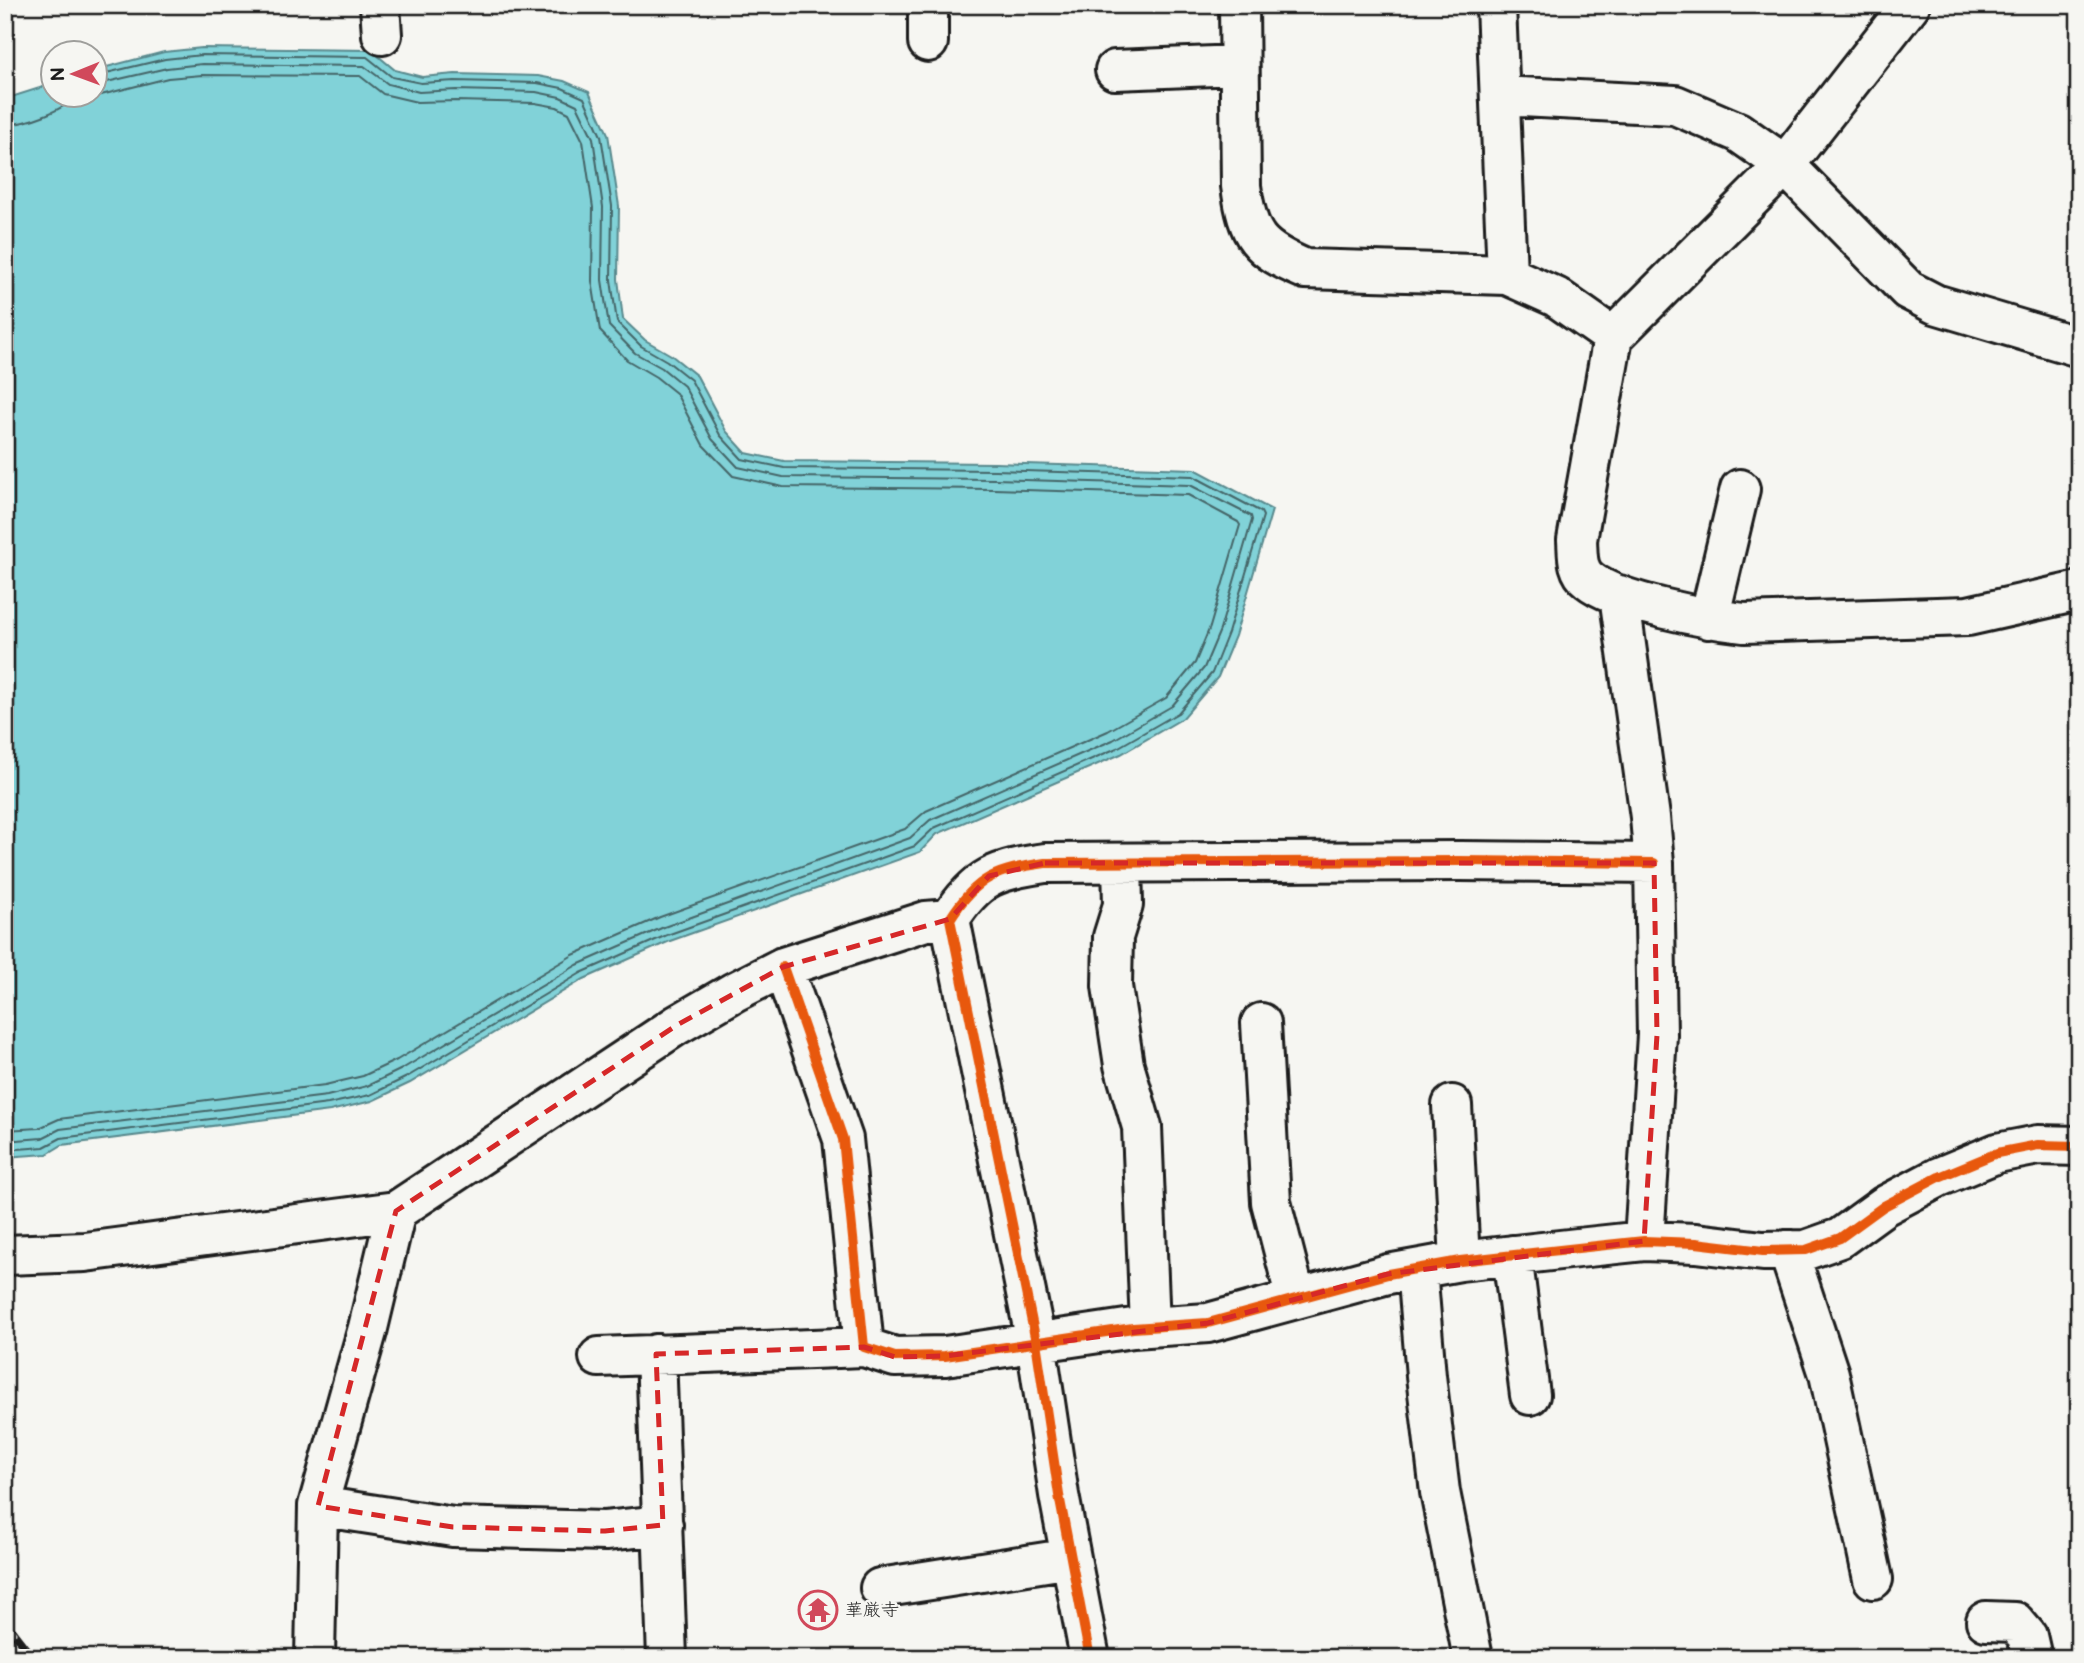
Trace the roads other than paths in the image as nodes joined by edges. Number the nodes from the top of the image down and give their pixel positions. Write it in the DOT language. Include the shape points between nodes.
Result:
graph roads {
  1 [pos="1239,5"];
  2 [pos="1496,5"];
  3 [pos="1910,5"];
  4 [pos="1239,65"];
  5 [pos="1115,70"];
  6 [pos="1500,96"];
  7 [pos="1786,165"];
  8 [pos="1507,275"];
  9 [pos="1614,337"];
  10 [pos="2079,347"];
  11 [pos="1740,489"];
  12 [pos="2079,591"];
  13 [pos="1619,595"];
  14 [pos="1709,619"];
  15 [pos="1122,863"];
  16 [pos="1654,863"];
  17 [pos="950,919"];
  18 [pos="783,967"];
  19 [pos="1261,1023"];
  20 [pos="1452,1105"];
  21 [pos="2079,1146"];
  22 [pos="396,1211"];
  23 [pos="1644,1241"];
  24 [pos="1788,1250"];
  25 [pos="5,1255"];
  26 [pos="1512,1255"];
  27 [pos="1460,1261"];
  28 [pos="1417,1269"];
  29 [pos="1296,1299"];
  30 [pos="1150,1327"];
  31 [pos="1036,1342"];
  32 [pos="864,1347"];
  33 [pos="656,1354"];
  34 [pos="599,1356"];
  35 [pos="1530,1395"];
  36 [pos="318,1506"];
  37 [pos="663,1525"];
  38 [pos="1071,1558"];
  39 [pos="1873,1579"];
  40 [pos="880,1588"];
  41 [pos="1986,1621"];
  42 [pos="315,1658"];
  43 [pos="667,1658"];
  44 [pos="1090,1658"];
  45 [pos="1473,1658"];
  46 [pos="2032,1658"];
  1 -- 4 [label="street"];
  2 -- 6 [label="street"];
  3 -- 7 [label="street"];
  4 -- 5 [label="street"];
  4 -- 8 [label="street" via="1244,212 1256,239 1277,257 1305,269"];
  6 -- 7 [label="street" via="1675,105 1738,132"];
  6 -- 8 [label="street"];
  7 -- 9 [label="street"];
  7 -- 10 [label="street" via="1908,290 1935,304"];
  8 -- 9 [label="street" via="1556,298"];
  9 -- 13 [label="street" via="1577,540 1578,564 1587,579"];
  11 -- 14 [label="street"];
  12 -- 14 [label="street" via="1968,616 1744,623"];
  13 -- 14 [label="street"];
  13 -- 16 [label="street"];
  15 -- 16 [label="street"];
  15 -- 17 [label="street" via="1016,867 989,876 963,899"];
  15 -- 30 [label="street" via="1112,986 1124,1065 1142,1127"];
  16 -- 23 [label="street" via="1657,1035"];
  17 -- 18 [label="street" via="926,921"];
  17 -- 31 [label="street"];
  18 -- 22 [label="street" via="677,1025"];
  18 -- 32 [label="street" via="843,1139"];
  19 -- 29 [label="street" via="1271,1202"];
  20 -- 27 [label="street"];
  21 -- 24 [label="street" via="2038,1145 1997,1153 1884,1206 1840,1238 1806,1250"];
  22 -- 25 [label="street" via="85,1252"];
  22 -- 36 [label="street"];
  23 -- 24 [label="street"];
  23 -- 26 [label="street"];
  24 -- 39 [label="street" via="1829,1374"];
  26 -- 27 [label="street"];
  26 -- 35 [label="street"];
  27 -- 28 [label="street"];
  28 -- 29 [label="street"];
  28 -- 45 [label="street" via="1440,1492"];
  29 -- 30 [label="street" via="1208,1323"];
  30 -- 31 [label="street"];
  31 -- 32 [label="street" via="945,1356 895,1357"];
  31 -- 38 [label="street"];
  32 -- 33 [label="street"];
  33 -- 34 [label="street"];
  33 -- 37 [label="street"];
  36 -- 37 [label="street" via="453,1527 605,1531"];
  36 -- 42 [label="street"];
  37 -- 43 [label="street"];
  38 -- 40 [label="street"];
  38 -- 44 [label="street"];
  41 -- 46 [label="street" via="2015,1622 2027,1636"];
}
